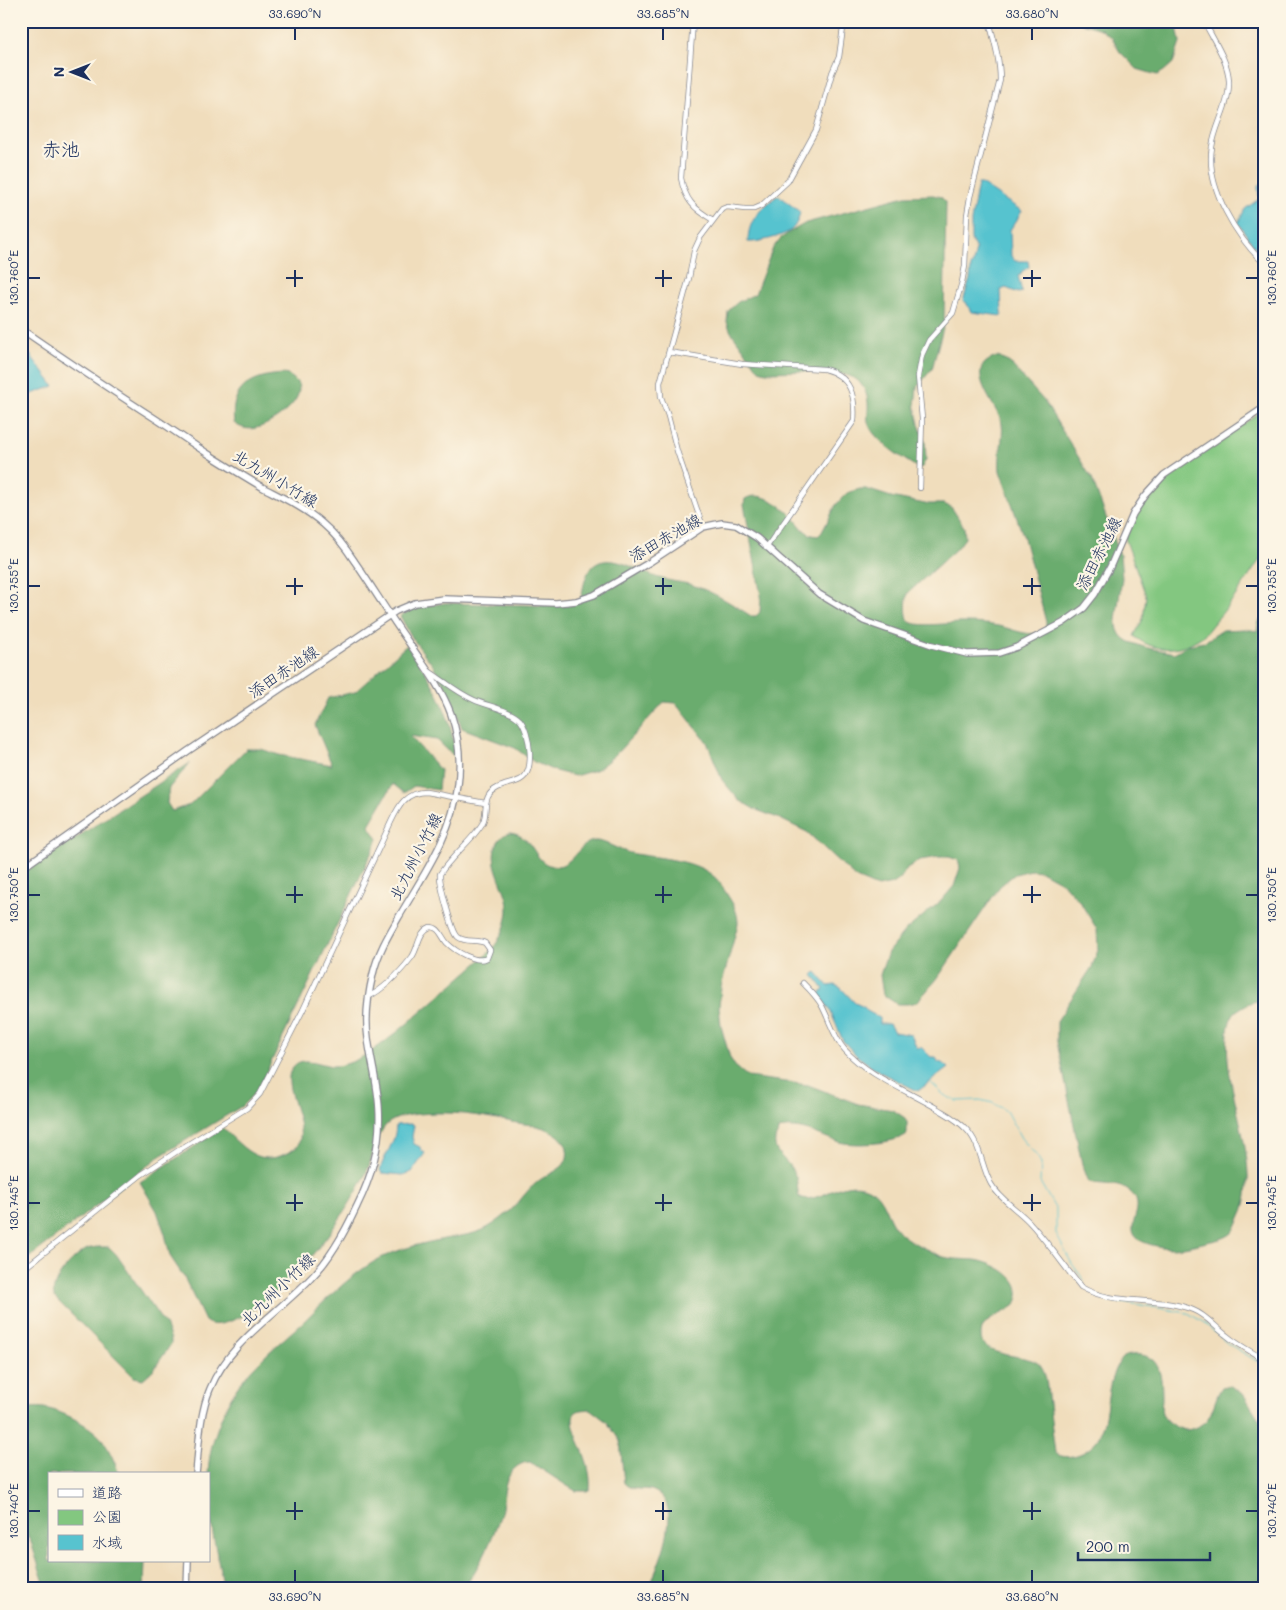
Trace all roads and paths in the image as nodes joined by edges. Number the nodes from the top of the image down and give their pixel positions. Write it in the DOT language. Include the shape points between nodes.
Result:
graph roads {
  1 [pos="693,21"];
  2 [pos="844,21"];
  3 [pos="989,21"];
  4 [pos="1204,21"];
  5 [pos="713,220"];
  6 [pos="1265,264"];
  7 [pos="21,329"];
  8 [pos="669,352"];
  9 [pos="1265,407"];
  10 [pos="920,488"];
  11 [pos="703,527"];
  12 [pos="766,548"];
  13 [pos="390,614"];
  14 [pos="429,671"];
  15 [pos="457,798"];
  16 [pos="486,803"];
  17 [pos="21,869"];
  18 [pos="803,983"];
  19 [pos="368,997"];
  20 [pos="21,1271"];
  21 [pos="1265,1360"];
  22 [pos="196,1472"];
  23 [pos="188,1562"];
  24 [pos="187,1589"];
  1 -- 5 [label="street" via="681,178 689,200"];
  2 -- 5 [label="street" via="839,57 816,130 788,181 761,206 754,209 728,207"];
  3 -- 10 [label="street" via="1000,80 970,197 962,282 953,313 929,340 922,355 918,376 922,418"];
  4 -- 6 [label="street" via="1224,61 1229,80 1212,146 1211,164 1216,189 1252,252"];
  5 -- 8 [label="street" via="694,251"];
  7 -- 13 [label="main road, 北九州小竹線" via="202,450 306,510 339,539"];
  8 -- 11 [label="street" via="660,383 660,396"];
  8 -- 12 [label="street" via="742,364 824,369 845,380 850,388 854,399 854,421"];
  9 -- 12 [label="main road, 添田赤池線" via="1164,474 1133,514 1110,567 1084,608 1064,623 1017,648 998,653 967,654 864,621 818,594"];
  11 -- 12 [label="main road, 添田赤池線" via="722,523 736,525"];
  11 -- 13 [label="main road, 添田赤池線" via="610,586 576,601 444,599 415,603"];
  13 -- 14 [label="main road, 北九州小竹線"];
  13 -- 17 [label="main road, 添田赤池線" via="188,750"];
  14 -- 15 [label="main road, 北九州小竹線" via="446,701 458,736"];
  14 -- 16 [label="street" via="473,700 520,720 524,728 530,744 527,773 520,780 494,790"];
  15 -- 16 [label="street"];
  15 -- 19 [label="main road, 北九州小竹線" via="442,842 376,961"];
  15 -- 20 [label="street" via="417,792 399,806 260,1094 247,1108 141,1175"];
  16 -- 19 [label="street" via="483,822 443,869 440,879 455,933 461,939 485,943 490,950 487,958 476,960 457,950 438,929 430,927 424,931 413,955 401,969 380,991"];
  18 -- 21 [label="street" via="822,1006 838,1040 855,1060 967,1129 990,1183 1033,1225 1081,1286 1100,1295 1192,1310"];
  19 -- 22 [label="main road, 北九州小竹線" via="368,1039 380,1124 369,1178 358,1206 325,1263 224,1361 206,1400"];
  23 -- 24 [label="main road"];
}
